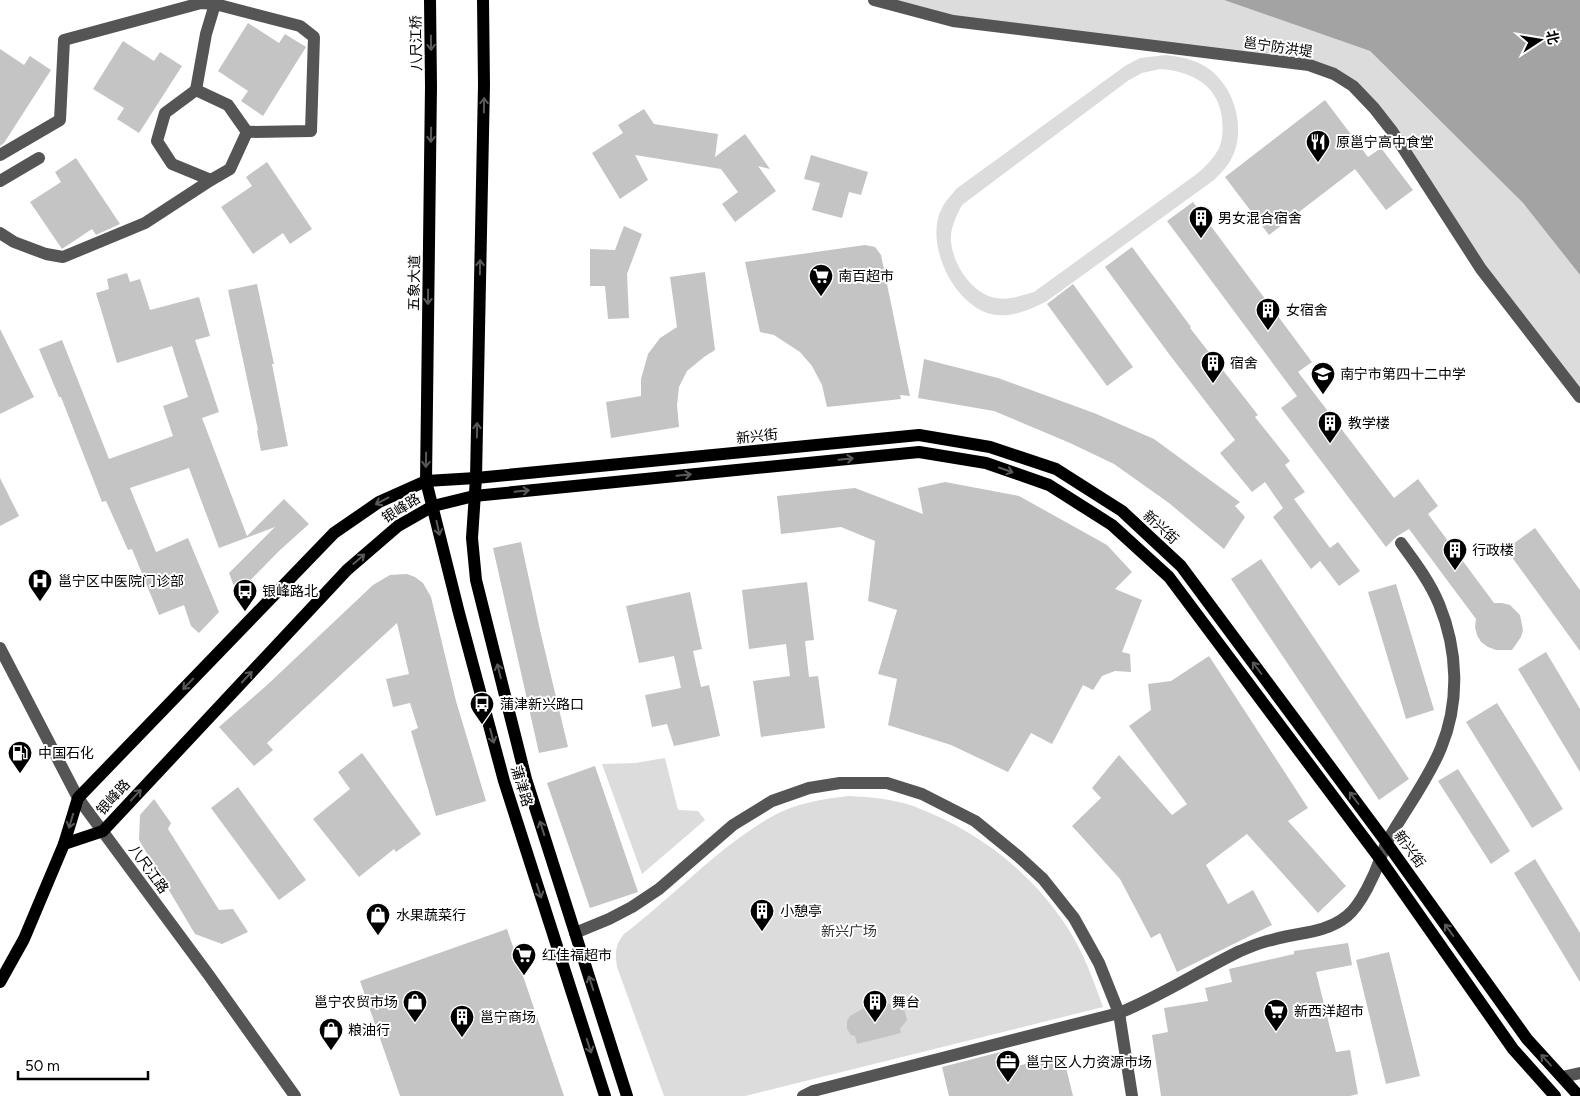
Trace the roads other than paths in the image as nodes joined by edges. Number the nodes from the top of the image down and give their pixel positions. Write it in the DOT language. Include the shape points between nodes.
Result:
graph roads {
  1 [pos="430,0"];
  2 [pos="484,0"];
  3 [pos="874,0"];
  4 [pos="216,4"];
  5 [pos="431,86"];
  6 [pos="196,90"];
  7 [pos="247,132"];
  8 [pos="0,155"];
  9 [pos="39,158"];
  10 [pos="0,180"];
  11 [pos="211,180"];
  12 [pos="0,233"];
  13 [pos="1580,397"];
  14 [pos="476,478"];
  15 [pos="426,481"];
  16 [pos="474,496"];
  17 [pos="433,506"];
  18 [pos="1401,543"];
  19 [pos="0,648"];
  20 [pos="78,798"];
  21 [pos="103,831"];
  22 [pos="1386,842"];
  23 [pos="64,844"];
  24 [pos="1380,859"];
  25 [pos="575,933"];
  26 [pos="0,982"];
  27 [pos="1118,1013"];
  28 [pos="1580,1073"];
  29 [pos="1562,1077"];
  30 [pos="295,1096"];
  31 [pos="606,1096"];
  32 [pos="627,1096"];
  33 [pos="803,1096"];
  34 [pos="1132,1096"];
  35 [pos="1555,1096"];
  36 [pos="1579,1096"];
  1 -- 5 [label="main road, 八尺江桥, one-way"];
  14 -- 2 [label="main road, one-way"];
  3 -- 13 [label="street, 邕宁防洪堤" via="953,21 1309,65 1334,74 1353,86 1392,131 1481,269"];
  4 -- 6 [label="street" via="206,34"];
  4 -- 7 [label="street" via="300,26 314,38 312,131"];
  4 -- 8 [label="street" via="201,3 64,40 60,120"];
  5 -- 15 [label="main road, 五象大道, one-way"];
  6 -- 7 [label="street" via="228,105"];
  6 -- 11 [label="street" via="165,113 158,141 172,164"];
  7 -- 11 [label="street" via="230,169"];
  9 -- 10 [label="street"];
  11 -- 12 [label="street" via="144,224 63,257 22,245"];
  14 -- 15 [label="main road, 新兴街"];
  14 -- 16 [label="main road, 蒲津路"];
  22 -- 14 [label="main road, 新兴街, one-way" via="1181,566 1122,511 1056,469 990,447 919,435"];
  15 -- 17 [label="main road, 蒲津路"];
  15 -- 20 [label="main road, 银峰路, one-way" via="379,502 334,534"];
  16 -- 17 [label="main road, 银峰路"];
  16 -- 24 [label="main road, one-way" via="919,452 986,463 1049,485 1112,525 1169,577"];
  25 -- 16 [label="main road, 蒲津路, one-way" via="526,779 476,580 472,538"];
  21 -- 17 [label="main road, 银峰路, one-way" via="347,570 398,526"];
  17 -- 31 [label="main road, 蒲津路, one-way" via="504,781"];
  18 -- 22 [label="street" via="1439,603 1448,628 1455,682 1453,707 1441,747 1430,771"];
  19 -- 20 [label="street, 八尺江路"];
  20 -- 21 [label="street, 八尺江路"];
  20 -- 23 [label="main road, 银峰路, one-way"];
  21 -- 23 [label="main road, 银峰路"];
  21 -- 30 [label="street, 八尺江路"];
  22 -- 24 [label="street"];
  29 -- 22 [label="main road, 新兴街, one-way" via="1527,1039"];
  23 -- 26 [label="main road" via="24,939"];
  24 -- 27 [label="street" via="1359,902 1348,916 1309,933 1273,939 1241,951 1162,994"];
  24 -- 35 [label="main road" via="1513,1049"];
  25 -- 27 [label="street" via="632,907 733,825 772,801 809,788 840,783 887,783 922,794 975,821 1043,879 1074,918 1099,963"];
  32 -- 25 [label="main road, 蒲津路, one-way"];
  27 -- 33 [label="street"];
  27 -- 34 [label="street"];
  28 -- 29 [label="street"];
  29 -- 36 [label="main road, 新兴街"];
}
